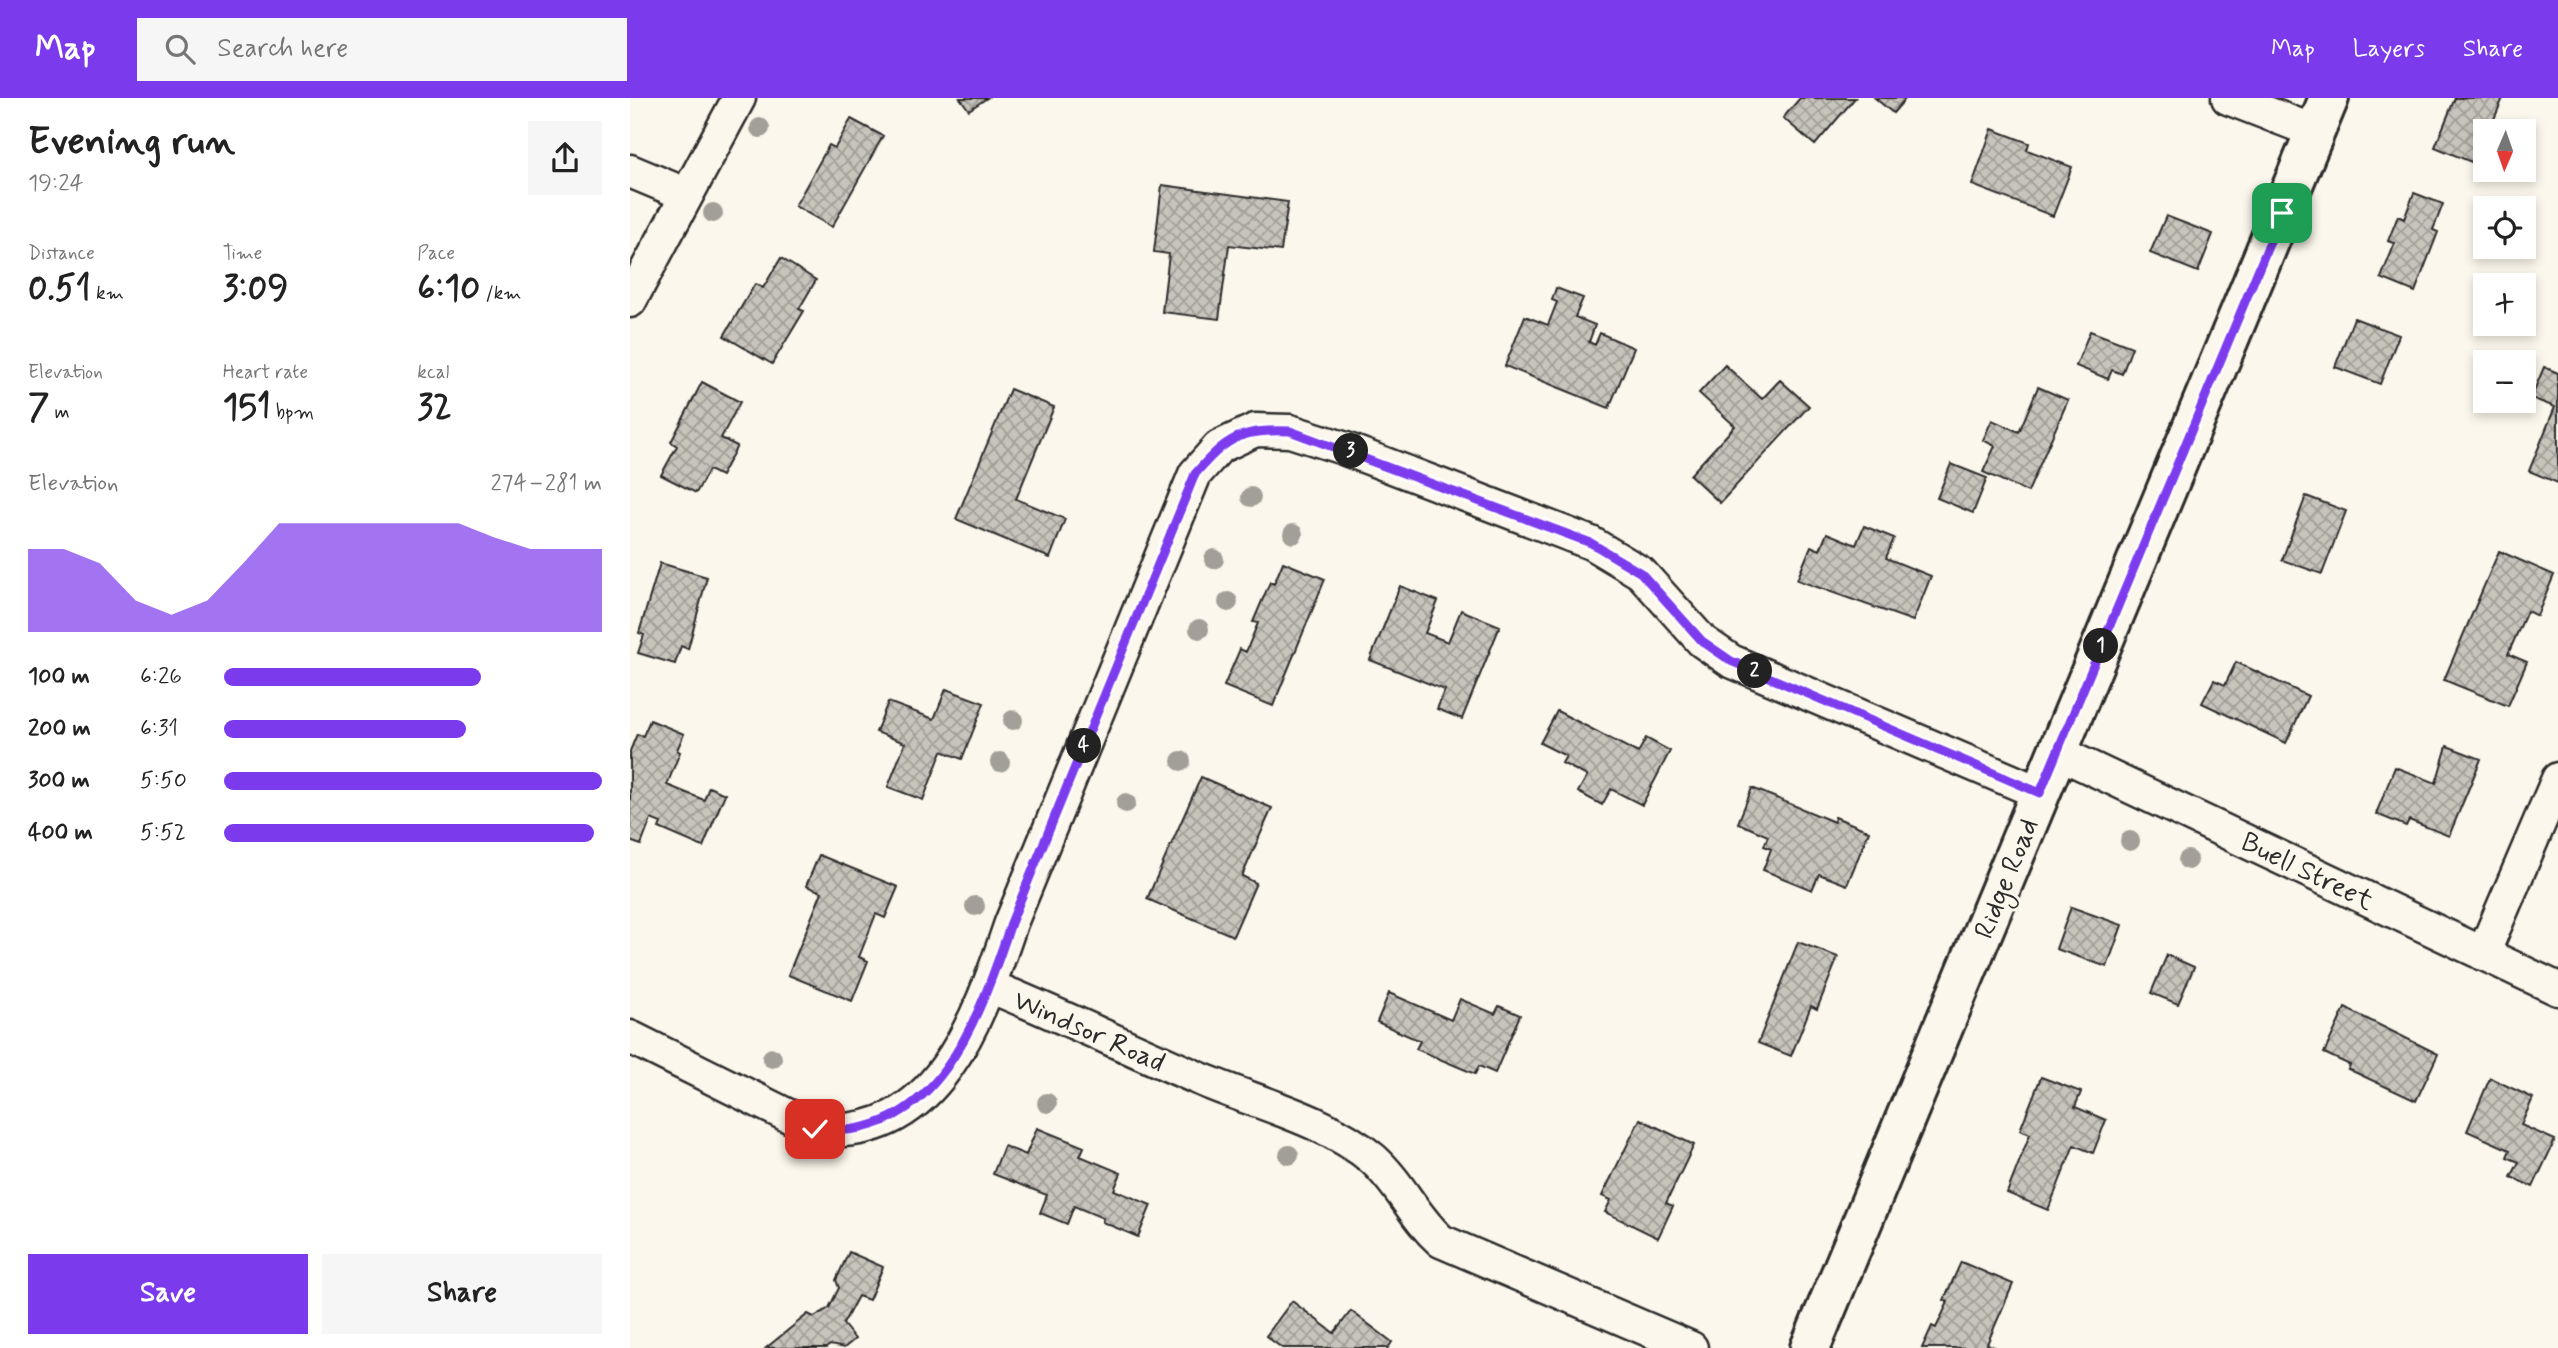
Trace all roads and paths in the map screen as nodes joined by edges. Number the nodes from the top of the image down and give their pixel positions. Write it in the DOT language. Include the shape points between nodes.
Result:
graph roads {
  1 [pos="739,98"];
  2 [pos="2228,98"];
  3 [pos="2323,115"];
  4 [pos="630,171"];
  5 [pos="685,194"];
  6 [pos="630,301"];
  7 [pos="2057,752"];
  8 [pos="2558,779"];
  9 [pos="2040,793"];
  10 [pos="2483,954"];
  11 [pos="989,986"];
  12 [pos="2558,989"];
  13 [pos="630,1037"];
  14 [pos="1691,1348"];
  15 [pos="1810,1348"];
  1 -- 5 [label="street"];
  2 -- 3 [label="street"];
  3 -- 7 [label="main road, Ridge Road"];
  4 -- 5 [label="street"];
  5 -- 6 [label="street"];
  7 -- 9 [label="main road, Ridge Road"];
  7 -- 10 [label="street, Buell Street"];
  8 -- 10 [label="street"];
  9 -- 11 [label="street, Windsor Road" via="1731,661 1702,641 1641,573 1591,543 1290,431 1255,430 1219,447 1195,474"];
  9 -- 15 [label="main road, Ridge Road"];
  10 -- 12 [label="street, Buell Street"];
  11 -- 13 [label="street" via="946,1070 922,1099 889,1119 846,1130 815,1129"];
  11 -- 14 [label="street, Windsor Road" via="1335,1133 1374,1160 1421,1223 1441,1241"];
}
